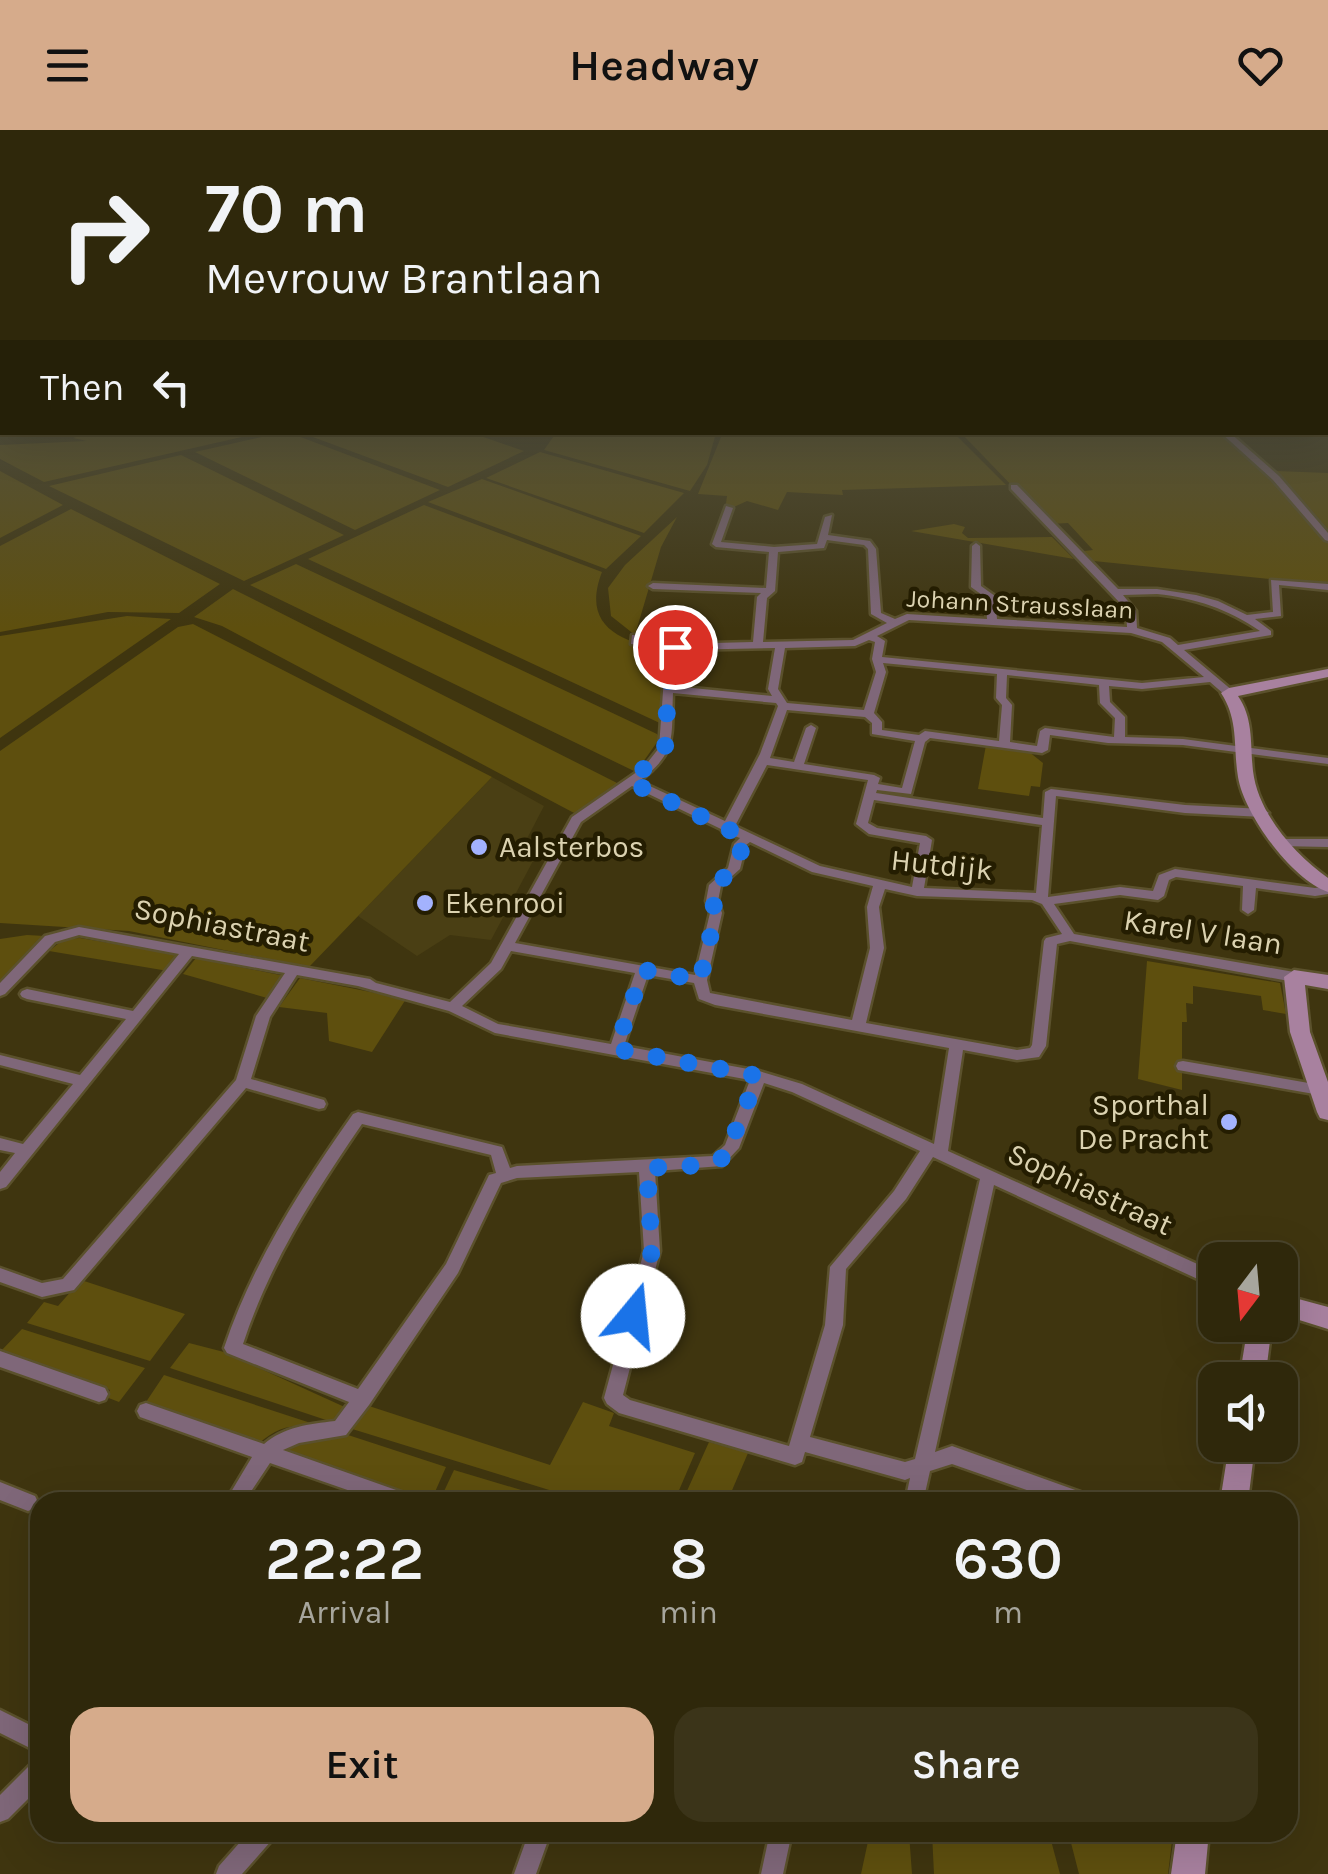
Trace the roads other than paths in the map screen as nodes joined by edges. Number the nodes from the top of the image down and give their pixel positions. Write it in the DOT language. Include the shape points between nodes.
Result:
graph roads {
  1 [pos="1263,466"];
  2 [pos="1014,487"];
  3 [pos="729,508"];
  4 [pos="829,517"];
  5 [pos="824,537"];
  6 [pos="1328,538"];
  7 [pos="976,546"];
  8 [pos="774,550"];
  9 [pos="652,586"];
  10 [pos="1328,588"];
  11 [pos="770,591"];
  12 [pos="1116,592"];
  13 [pos="1250,618"];
  14 [pos="992,620"];
  15 [pos="893,622"];
  16 [pos="1132,630"];
  17 [pos="634,637"];
  18 [pos="871,637"];
  19 [pos="758,644"];
  20 [pos="781,644"];
  21 [pos="675,647"];
  22 [pos="1177,648"];
  23 [pos="877,659"];
  24 [pos="1002,671"];
  25 [pos="1328,672"];
  26 [pos="1214,679"];
  27 [pos="1104,683"];
  28 [pos="668,689"];
  29 [pos="1229,693"];
  30 [pos="781,703"];
  31 [pos="868,714"];
  32 [pos="812,728"];
  33 [pos="921,738"];
  34 [pos="1120,740"];
  35 [pos="1004,745"];
  36 [pos="1244,749"];
  37 [pos="766,760"];
  38 [pos="1328,761"];
  39 [pos="798,766"];
  40 [pos="630,782"];
  41 [pos="871,791"];
  42 [pos="1051,792"];
  43 [pos="1263,813"];
  44 [pos="1049,822"];
  45 [pos="727,829"];
  46 [pos="746,838"];
  47 [pos="1328,842"];
  48 [pos="1284,844"];
  49 [pos="1250,882"];
  50 [pos="880,884"];
  51 [pos="1328,888"];
  52 [pos="918,892"];
  53 [pos="1044,900"];
  54 [pos="1248,910"];
  55 [pos="1070,936"];
  56 [pos="508,946"];
  57 [pos="188,952"];
  58 [pos="643,970"];
  59 [pos="292,973"];
  60 [pos="1294,977"];
  61 [pos="700,980"];
  62 [pos="1328,982"];
  63 [pos="0,992"];
  64 [pos="27,994"];
  65 [pos="457,1004"];
  66 [pos="136,1016"];
  67 [pos="858,1026"];
  68 [pos="957,1044"];
  69 [pos="616,1049"];
  70 [pos="0,1060"];
  71 [pos="1183,1066"];
  72 [pos="758,1076"];
  73 [pos="83,1081"];
  74 [pos="243,1082"];
  75 [pos="1320,1090"];
  76 [pos="318,1104"];
  77 [pos="1328,1112"];
  78 [pos="0,1144"];
  79 [pos="26,1150"];
  80 [pos="935,1152"];
  81 [pos="647,1168"];
  82 [pos="504,1175"];
  83 [pos="988,1178"];
  84 [pos="0,1182"];
  85 [pos="1198,1272"];
  86 [pos="0,1275"];
  87 [pos="1298,1309"];
  88 [pos="1328,1318"];
  89 [pos="0,1359"];
  90 [pos="99,1394"];
  91 [pos="362,1400"];
  92 [pos="146,1411"];
  93 [pos="797,1449"];
  94 [pos="264,1452"];
  95 [pos="1240,1462"];
  96 [pos="926,1464"];
  97 [pos="0,1491"];
  98 [pos="240,1492"];
  99 [pos="378,1492"];
  100 [pos="917,1492"];
  101 [pos="1057,1492"];
  102 [pos="1235,1492"];
  103 [pos="28,1502"];
  104 [pos="0,1721"];
  105 [pos="30,1737"];
  106 [pos="30,1781"];
  107 [pos="0,1811"];
  108 [pos="255,1842"];
  109 [pos="536,1842"];
  110 [pos="779,1842"];
  111 [pos="1192,1842"];
  112 [pos="226,1874"];
  113 [pos="525,1874"];
  114 [pos="772,1874"];
  115 [pos="1188,1874"];
  1 -- 6 [label="street"];
  2 -- 12 [label="street"];
  3 -- 8 [label="street" via="716,544"];
  4 -- 5 [label="street"];
  5 -- 8 [label="street" via="816,548"];
  5 -- 15 [label="street" via="867,543 876,614"];
  7 -- 14 [label="street" via="976,587 990,596"];
  8 -- 11 [label="street"];
  9 -- 11 [label="street"];
  10 -- 13 [label="street" via="1274,582 1278,614"];
  11 -- 19 [label="street" via="762,597"];
  12 -- 13 [label="street" via="1170,591"];
  12 -- 16 [label="street" via="1131,611"];
  13 -- 22 [label="street" via="1268,632"];
  14 -- 15 [label="street, Johann Strausslaan"];
  14 -- 16 [label="street, Johann Strausslaan"];
  15 -- 18 [label="street, Johann Strausslaan"];
  16 -- 22 [label="street, Johann Strausslaan"];
  17 -- 21 [label="street, Johann Strausslaan"];
  18 -- 20 [label="street, Johann Strausslaan"];
  18 -- 23 [label="street" via="880,641"];
  19 -- 20 [label="street, Johann Strausslaan"];
  19 -- 21 [label="street, Johann Strausslaan"];
  20 -- 30 [label="street" via="773,689"];
  21 -- 28 [label="street"];
  22 -- 26 [label="street, Johann Strausslaan"];
  23 -- 24 [label="street"];
  23 -- 31 [label="street" via="882,672"];
  24 -- 27 [label="street"];
  24 -- 35 [label="street"];
  25 -- 29 [label="street"];
  26 -- 27 [label="street"];
  26 -- 29 [label="street, Johann Strausslaan"];
  27 -- 34 [label="street" via="1104,704 1120,716"];
  28 -- 30 [label="street"];
  28 -- 40 [label="street" via="665,748"];
  29 -- 36 [label="street" via="1242,712"];
  30 -- 31 [label="street"];
  30 -- 37 [label="street"];
  31 -- 33 [label="street" via="876,732"];
  32 -- 39 [label="street"];
  33 -- 35 [label="street"];
  33 -- 41 [label="street" via="907,792"];
  34 -- 35 [label="street" via="1046,731 1042,750"];
  34 -- 36 [label="street"];
  36 -- 38 [label="street"];
  36 -- 43 [label="street" via="1247,781"];
  37 -- 39 [label="street"];
  37 -- 45 [label="street"];
  39 -- 41 [label="street" via="874,778"];
  40 -- 45 [label="street, Hutdijk"];
  40 -- 56 [label="street" via="570,827"];
  41 -- 44 [label="street"];
  41 -- 52 [label="street" via="862,824 926,840"];
  42 -- 43 [label="street"];
  42 -- 44 [label="street"];
  43 -- 48 [label="street"];
  44 -- 53 [label="street"];
  45 -- 46 [label="street, Hutdijk"];
  46 -- 50 [label="street, Hutdijk" via="816,869"];
  46 -- 61 [label="street" via="734,869 715,885 716,913"];
  47 -- 48 [label="street"];
  48 -- 51 [label="street"];
  49 -- 51 [label="street, Hutdijk"];
  49 -- 53 [label="street, Hutdijk" via="1166,874 1158,896 1120,891"];
  49 -- 54 [label="street"];
  50 -- 52 [label="street, Hutdijk"];
  50 -- 67 [label="street" via="873,908 877,948"];
  52 -- 53 [label="street, Hutdijk"];
  53 -- 55 [label="street"];
  55 -- 60 [label="street, Karel V laan"];
  55 -- 68 [label="street" via="1051,941 1034,1053"];
  56 -- 58 [label="street"];
  56 -- 65 [label="street" via="476,990"];
  57 -- 59 [label="street, Sophiastraat"];
  57 -- 63 [label="street, Sophiastraat" via="66,932 42,946"];
  57 -- 66 [label="street"];
  58 -- 61 [label="street"];
  58 -- 69 [label="street"];
  59 -- 65 [label="street, Sophiastraat"];
  59 -- 74 [label="street" via="263,1016"];
  60 -- 62 [label="street, Karel V laan"];
  60 -- 75 [label="street" via="1300,1032"];
  61 -- 67 [label="street" via="704,996 714,1000"];
  64 -- 66 [label="street"];
  65 -- 69 [label="street, Sophiastraat" via="485,1025"];
  66 -- 73 [label="street"];
  67 -- 68 [label="street"];
  68 -- 80 [label="street"];
  69 -- 72 [label="street, Sophiastraat"];
  70 -- 73 [label="street"];
  71 -- 75 [label="street"];
  72 -- 80 [label="street, Sophiastraat" via="820,1097"];
  72 -- 81 [label="street" via="725,1157 705,1165"];
  73 -- 79 [label="street"];
  74 -- 76 [label="street"];
  74 -- 86 [label="street" via="68,1285 42,1290"];
  75 -- 77 [label="street"];
  78 -- 79 [label="street"];
  79 -- 84 [label="street"];
  80 -- 83 [label="street, Sophiastraat"];
  80 -- 93 [label="street" via="838,1267 834,1325"];
  81 -- 82 [label="street"];
  81 -- 93 [label="street" via="652,1251 613,1398 625,1407"];
  82 -- 91 [label="street" via="488,1187 452,1268"];
  82 -- 91 [label="street" via="497,1151 358,1118 322,1170 233,1348"];
  83 -- 85 [label="street, Sophiastraat"];
  83 -- 96 [label="street"];
  87 -- 88 [label="street"];
  89 -- 90 [label="street"];
  91 -- 94 [label="street" via="340,1429 288,1434"];
  92 -- 94 [label="street"];
  93 -- 96 [label="street" via="905,1471"];
  94 -- 98 [label="street"];
  94 -- 99 [label="street"];
  95 -- 102 [label="street"];
  96 -- 100 [label="street"];
  96 -- 101 [label="street" via="952,1455"];
  97 -- 103 [label="street"];
  104 -- 105 [label="street"];
  106 -- 107 [label="street"];
  108 -- 112 [label="street"];
  109 -- 113 [label="street"];
  110 -- 114 [label="street"];
  111 -- 115 [label="street"];
}
